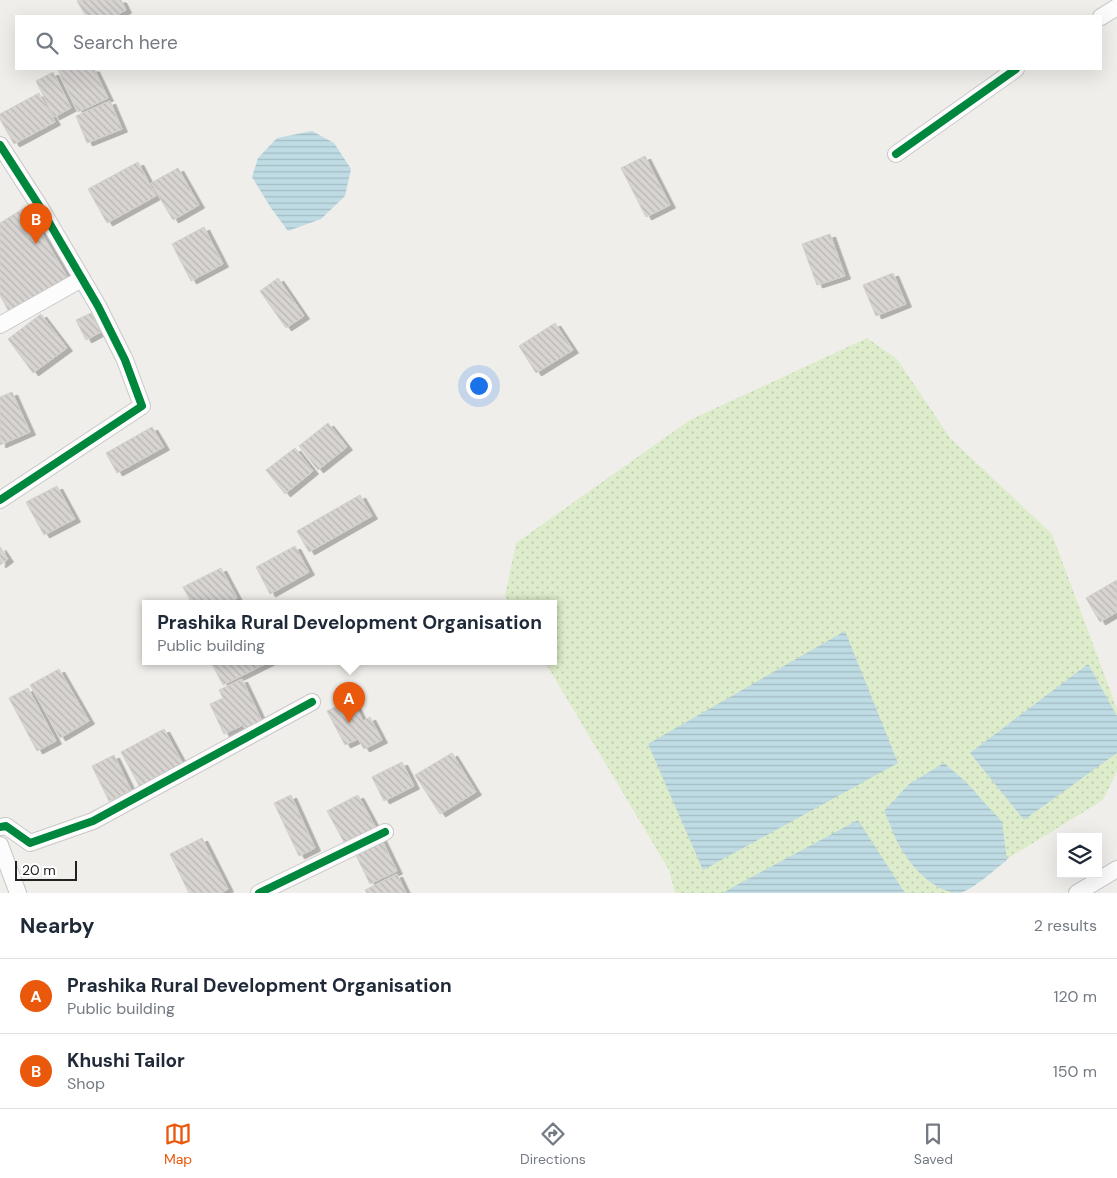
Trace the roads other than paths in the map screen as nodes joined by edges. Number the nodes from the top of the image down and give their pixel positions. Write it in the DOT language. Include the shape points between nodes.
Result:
graph roads {
  1 [pos="1117,7"];
  2 [pos="1102,15"];
  3 [pos="1015,70"];
  4 [pos="0,145"];
  5 [pos="896,154"];
  6 [pos="78,281"];
  7 [pos="0,325"];
  8 [pos="0,500"];
  9 [pos="312,702"];
  10 [pos="0,827"];
  11 [pos="385,832"];
  12 [pos="0,845"];
  13 [pos="1117,869"];
  14 [pos="18,893"];
  15 [pos="259,893"];
  16 [pos="1077,893"];
  1 -- 2 [label="street"];
  3 -- 5 [label="street"];
  4 -- 8 [label="street" via="98,306 125,360 142,406"];
  6 -- 7 [label="street"];
  9 -- 10 [label="street" via="93,821 30,843 6,826"];
  11 -- 15 [label="street"];
  12 -- 14 [label="street"];
  13 -- 16 [label="street"];
}
